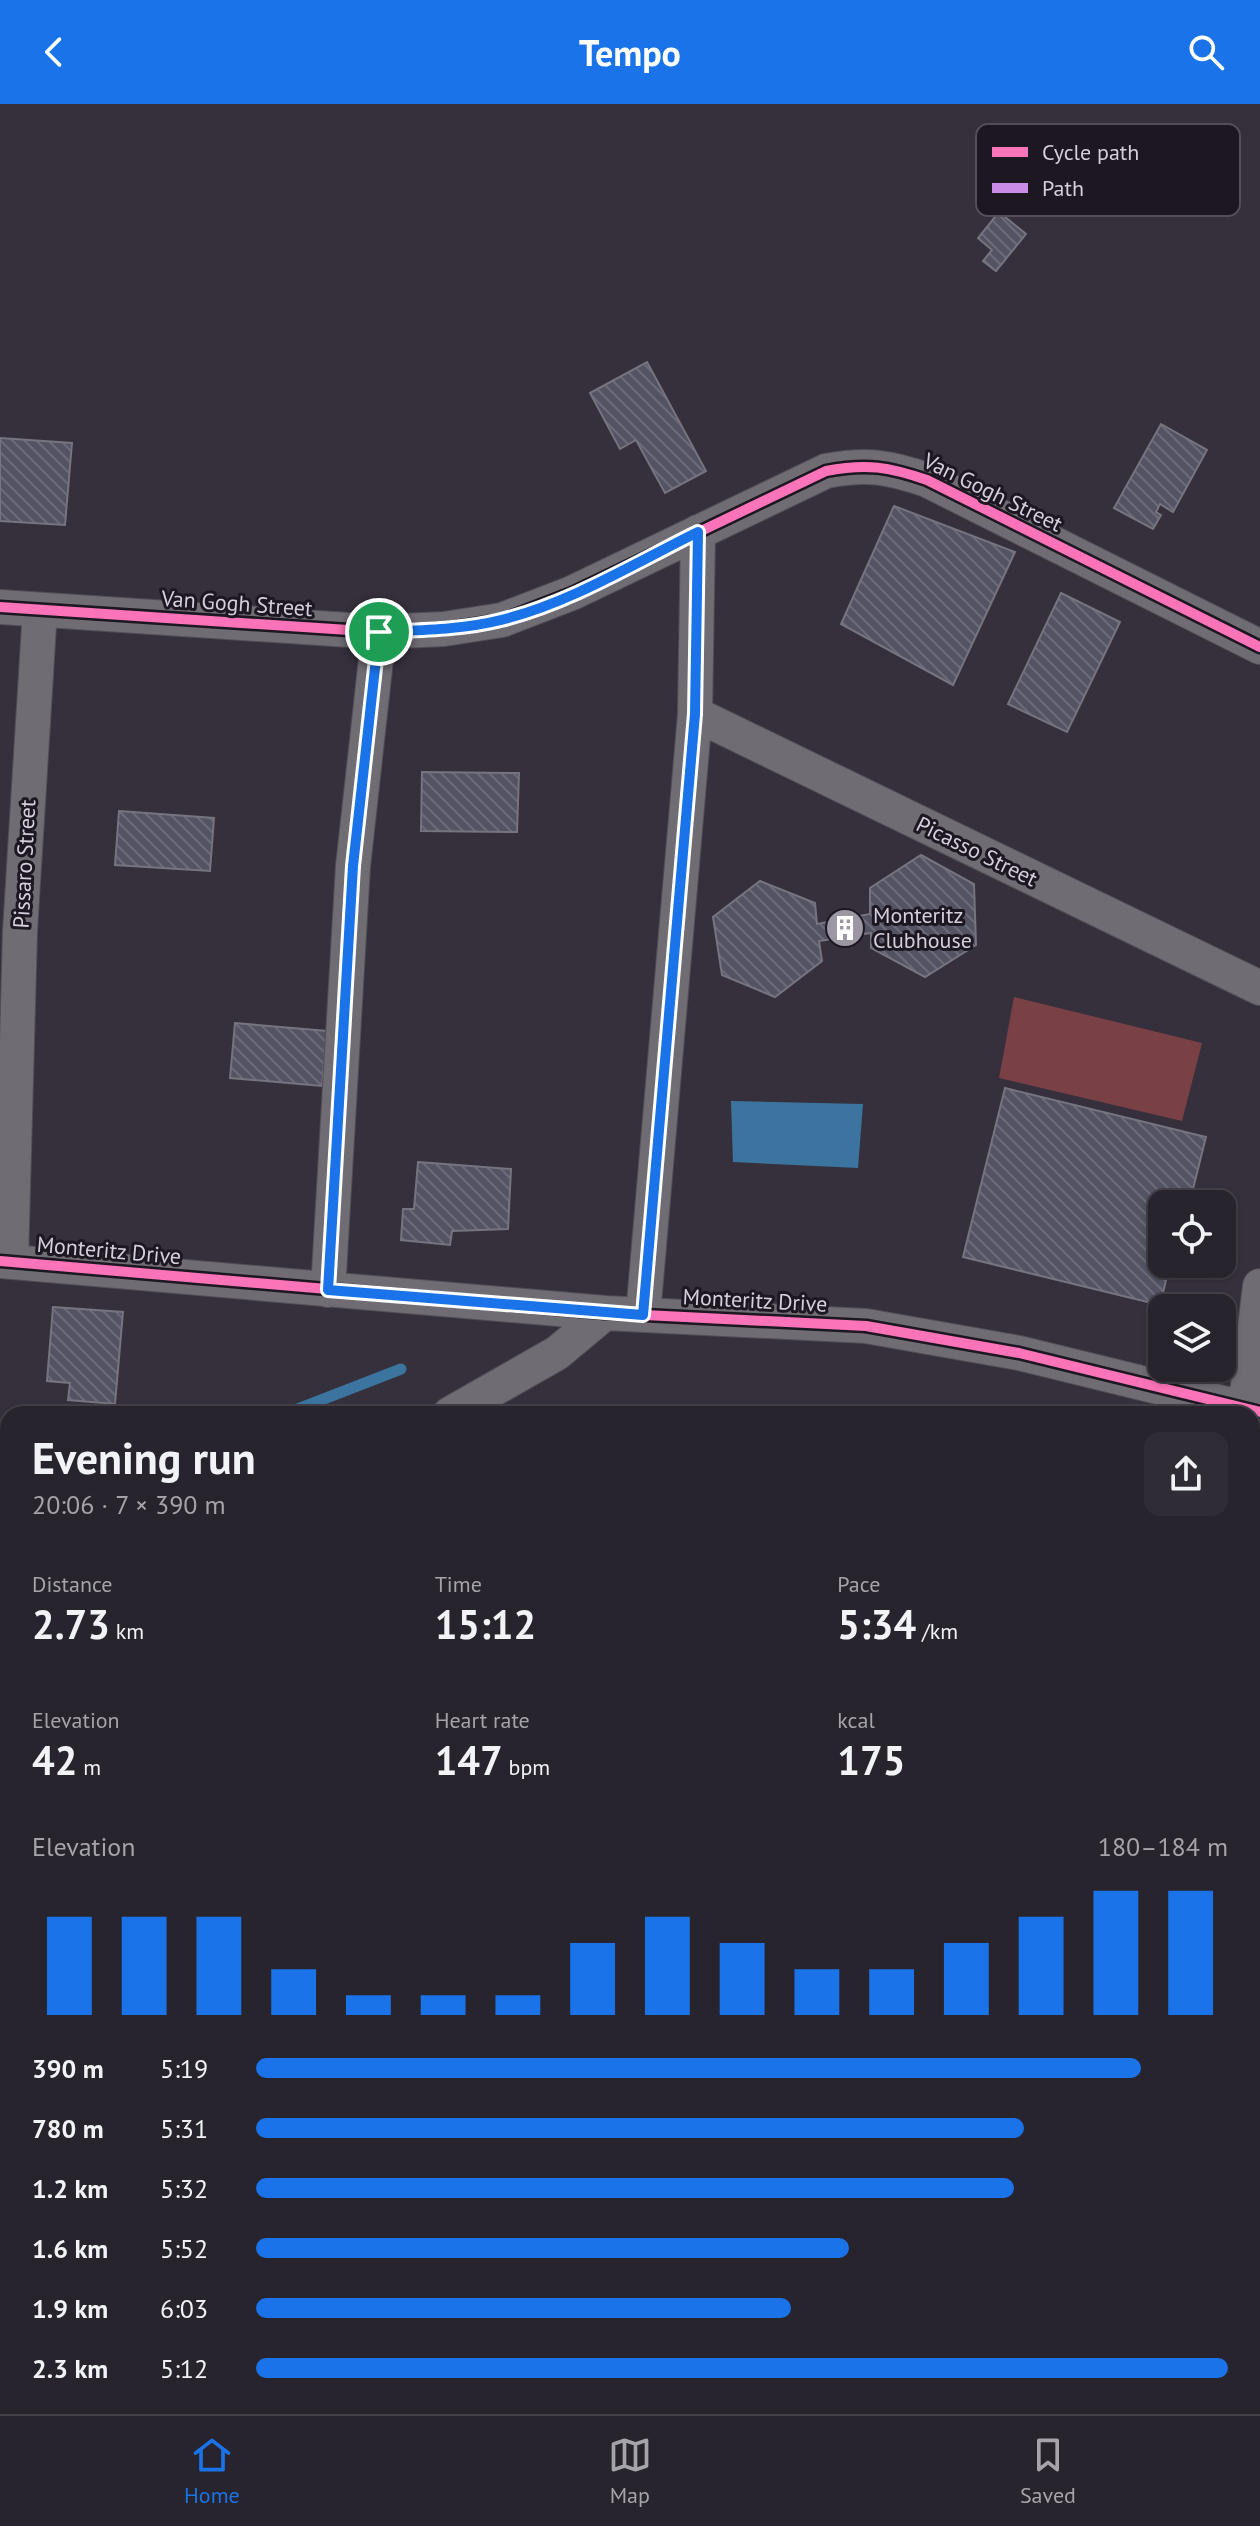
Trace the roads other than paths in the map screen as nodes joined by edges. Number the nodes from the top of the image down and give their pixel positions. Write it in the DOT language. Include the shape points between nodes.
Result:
graph roads {
  1 [pos="698,532"];
  2 [pos="0,607"];
  3 [pos="40,610"];
  4 [pos="379,632"];
  5 [pos="1260,647"];
  6 [pos="695,714"];
  7 [pos="10,930"];
  8 [pos="1260,988"];
  9 [pos="5,1261"];
  10 [pos="1260,1286"];
  11 [pos="328,1290"];
  12 [pos="605,1313"];
  13 [pos="643,1315"];
  14 [pos="464,1406"];
  15 [pos="1224,1406"];
  16 [pos="1248,1406"];
  1 -- 4 [label="street, Van Gogh Street" via="572,593 502,620"];
  1 -- 5 [label="street, Van Gogh Street" via="826,471 858,465 891,468 927,480"];
  1 -- 6 [label="street"];
  2 -- 3 [label="street, Van Gogh Street"];
  3 -- 4 [label="street, Van Gogh Street"];
  3 -- 7 [label="street, Pissaro Street"];
  4 -- 11 [label="street" via="353,866"];
  6 -- 8 [label="street, Picasso Street"];
  6 -- 13 [label="street"];
  7 -- 9 [label="street, Pissaro Street"];
  9 -- 11 [label="street, Monteritz Drive"];
  10 -- 16 [label="street"];
  11 -- 12 [label="street, Monteritz Drive"];
  12 -- 13 [label="street, Monteritz Drive"];
  12 -- 14 [label="street" via="557,1353"];
  13 -- 15 [label="street, Monteritz Drive" via="866,1326 934,1336"];
}
